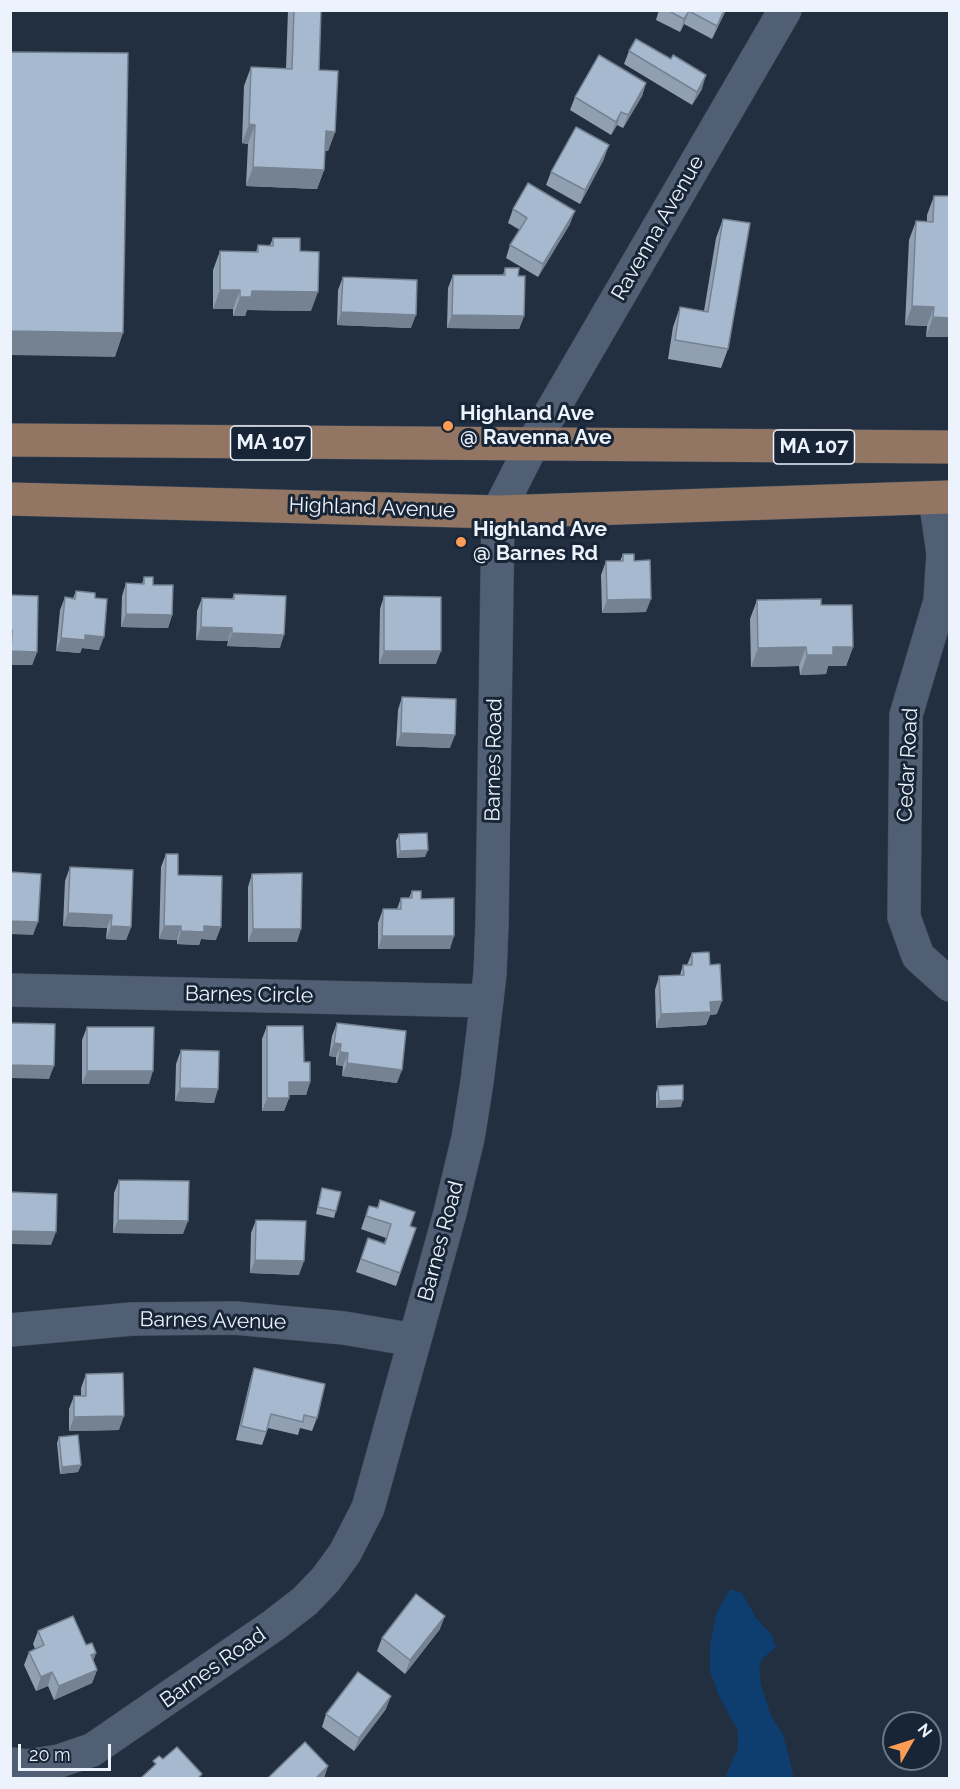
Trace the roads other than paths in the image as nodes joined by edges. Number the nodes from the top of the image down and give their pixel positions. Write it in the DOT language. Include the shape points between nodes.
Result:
graph roads {
  1 [pos="785,10"];
  2 [pos="10,440"];
  3 [pos="532,445"];
  4 [pos="950,447"];
  5 [pos="942,497"];
  6 [pos="10,500"];
  7 [pos="498,512"];
  8 [pos="950,985"];
  9 [pos="10,990"];
  10 [pos="487,1001"];
  11 [pos="10,1330"];
  12 [pos="414,1340"];
  13 [pos="10,1764"];
  1 -- 3 [label="street, Ravenna Avenue"];
  2 -- 3 [label="main road, MA 107"];
  3 -- 4 [label="main road, MA 107"];
  3 -- 7 [label="street, Ravenna Avenue"];
  5 -- 7 [label="main road, Highland Avenue"];
  5 -- 8 [label="street, Cedar Road" via="940,601 906,715 904,917 918,956"];
  6 -- 7 [label="main road, Highland Avenue"];
  7 -- 10 [label="street, Barnes Road" via="492,924"];
  9 -- 10 [label="street, Barnes Circle"];
  10 -- 12 [label="street, Barnes Road" via="468,1138"];
  11 -- 12 [label="street, Barnes Avenue" via="132,1320 225,1318 344,1328"];
  12 -- 13 [label="street, Barnes Road" via="368,1508 345,1553 326,1579 274,1625 92,1750 59,1761 27,1766"];
}
